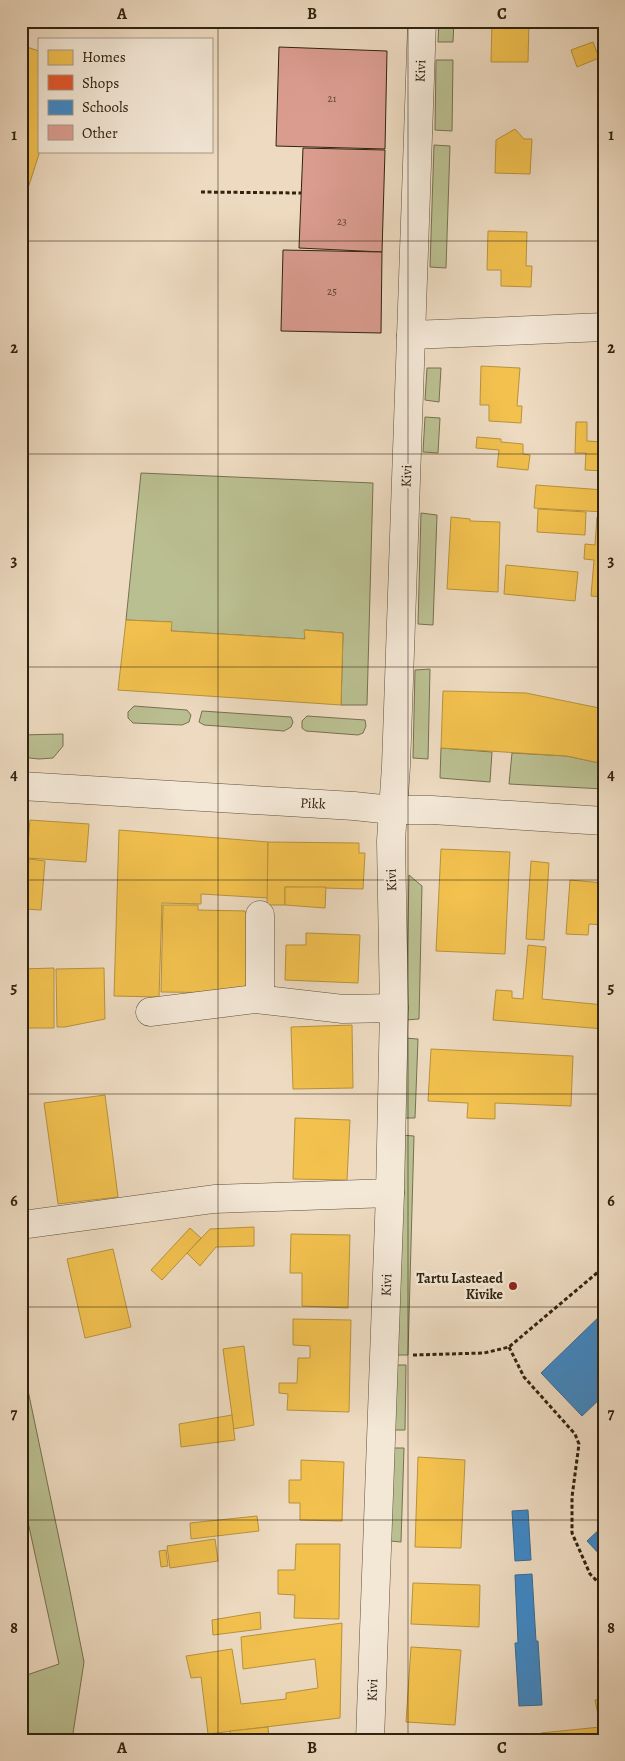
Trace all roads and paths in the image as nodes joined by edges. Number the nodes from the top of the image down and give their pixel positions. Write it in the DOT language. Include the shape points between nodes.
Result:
graph roads {
  1 [pos="422,21"];
  2 [pos="201,192"];
  3 [pos="301,193"];
  4 [pos="604,327"];
  5 [pos="411,335"];
  6 [pos="21,786"];
  7 [pos="392,810"];
  8 [pos="604,821"];
  9 [pos="260,915"];
  10 [pos="260,999"];
  11 [pos="394,1008"];
  12 [pos="150,1012"];
  13 [pos="390,1193"];
  14 [pos="29,1224"];
  15 [pos="604,1267"];
  16 [pos="509,1347"];
  17 [pos="410,1355"];
  18 [pos="604,1588"];
  19 [pos="370,1740"];
  1 -- 5 [label="street, Kivi"];
  2 -- 3 [label="path"];
  4 -- 5 [label="street"];
  5 -- 7 [label="street, Kivi"];
  6 -- 7 [label="street, Pikk"];
  7 -- 8 [label="street, Pikk"];
  7 -- 11 [label="street, Kivi"];
  9 -- 10 [label="street"];
  10 -- 11 [label="street" via="344,1009"];
  10 -- 12 [label="street"];
  11 -- 13 [label="street, Kivi"];
  13 -- 14 [label="street" via="214,1199"];
  13 -- 19 [label="street, Kivi"];
  15 -- 16 [label="path"];
  16 -- 17 [label="path" via="484,1353"];
  16 -- 18 [label="path" via="524,1376 576,1434 580,1444 572,1497 572,1532 590,1574"];
}
